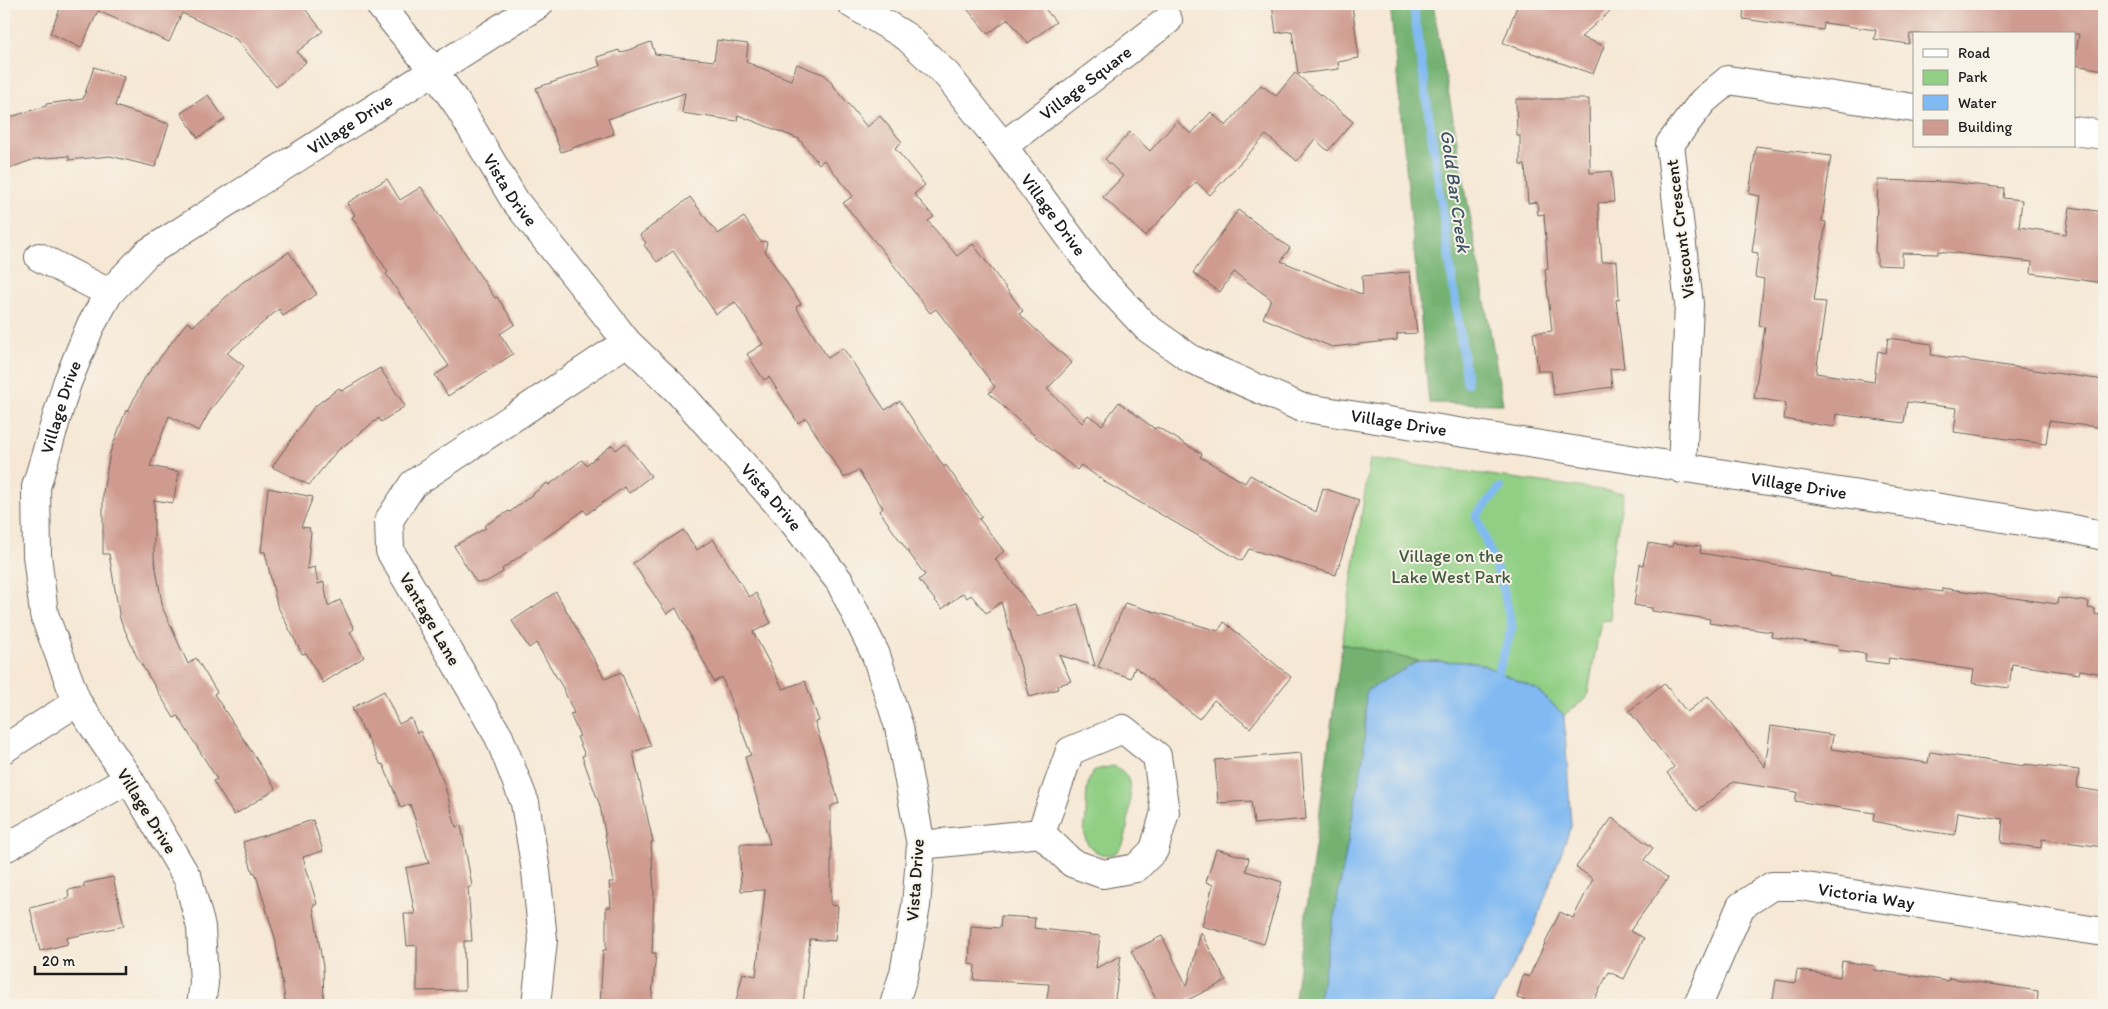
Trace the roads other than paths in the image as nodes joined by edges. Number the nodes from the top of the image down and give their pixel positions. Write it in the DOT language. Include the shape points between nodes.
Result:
graph roads {
  1 [pos="379,4"];
  2 [pos="538,4"];
  3 [pos="852,4"];
  4 [pos="1168,20"];
  5 [pos="433,70"];
  6 [pos="1913,108"];
  7 [pos="2076,131"];
  8 [pos="2104,135"];
  9 [pos="1004,146"];
  10 [pos="39,257"];
  11 [pos="109,293"];
  12 [pos="627,342"];
  13 [pos="1682,469"];
  14 [pos="2104,536"];
  15 [pos="77,702"];
  16 [pos="4,749"];
  17 [pos="129,779"];
  18 [pos="1041,833"];
  19 [pos="920,845"];
  20 [pos="4,846"];
  21 [pos="2104,932"];
  22 [pos="201,1005"];
  23 [pos="536,1005"];
  24 [pos="894,1005"];
  25 [pos="1698,1005"];
  1 -- 5 [label="street, Vista Drive"];
  2 -- 5 [label="street, Village Drive"];
  3 -- 9 [label="street, Village Drive" via="907,37 948,75"];
  4 -- 9 [label="street, Village Square"];
  5 -- 11 [label="street, Village Drive" via="147,253"];
  5 -- 12 [label="street, Vista Drive" via="515,201"];
  6 -- 13 [label="street, Viscount Crescent" via="1728,80 1703,101 1670,144 1689,304"];
  7 -- 8 [label="street"];
  9 -- 13 [label="street, Village Drive" via="1100,278 1146,327 1191,359 1300,407"];
  10 -- 11 [label="street"];
  11 -- 15 [label="street, Village Drive" via="90,327 67,383 36,486 37,555 44,614"];
  12 -- 19 [label="street, Vista Drive" via="678,390 787,514 840,582 876,655 899,727"];
  12 -- 23 [label="street, Vantage Lane" via="413,484 389,520 390,551 499,737 525,802 543,940"];
  13 -- 14 [label="street, Village Drive"];
  15 -- 16 [label="street"];
  15 -- 17 [label="street, Village Drive"];
  17 -- 20 [label="street"];
  17 -- 22 [label="street, Village Drive" via="188,879 202,927 204,983"];
  18 -- 18 [label="street" via="1072,863 1103,874 1136,868 1154,850 1164,812 1157,756 1123,729 1070,751"];
  18 -- 19 [label="street"];
  19 -- 24 [label="street, Vista Drive" via="916,906 904,973"];
  21 -- 25 [label="street, Victoria Way" via="1800,886 1772,886 1741,906"];
}
